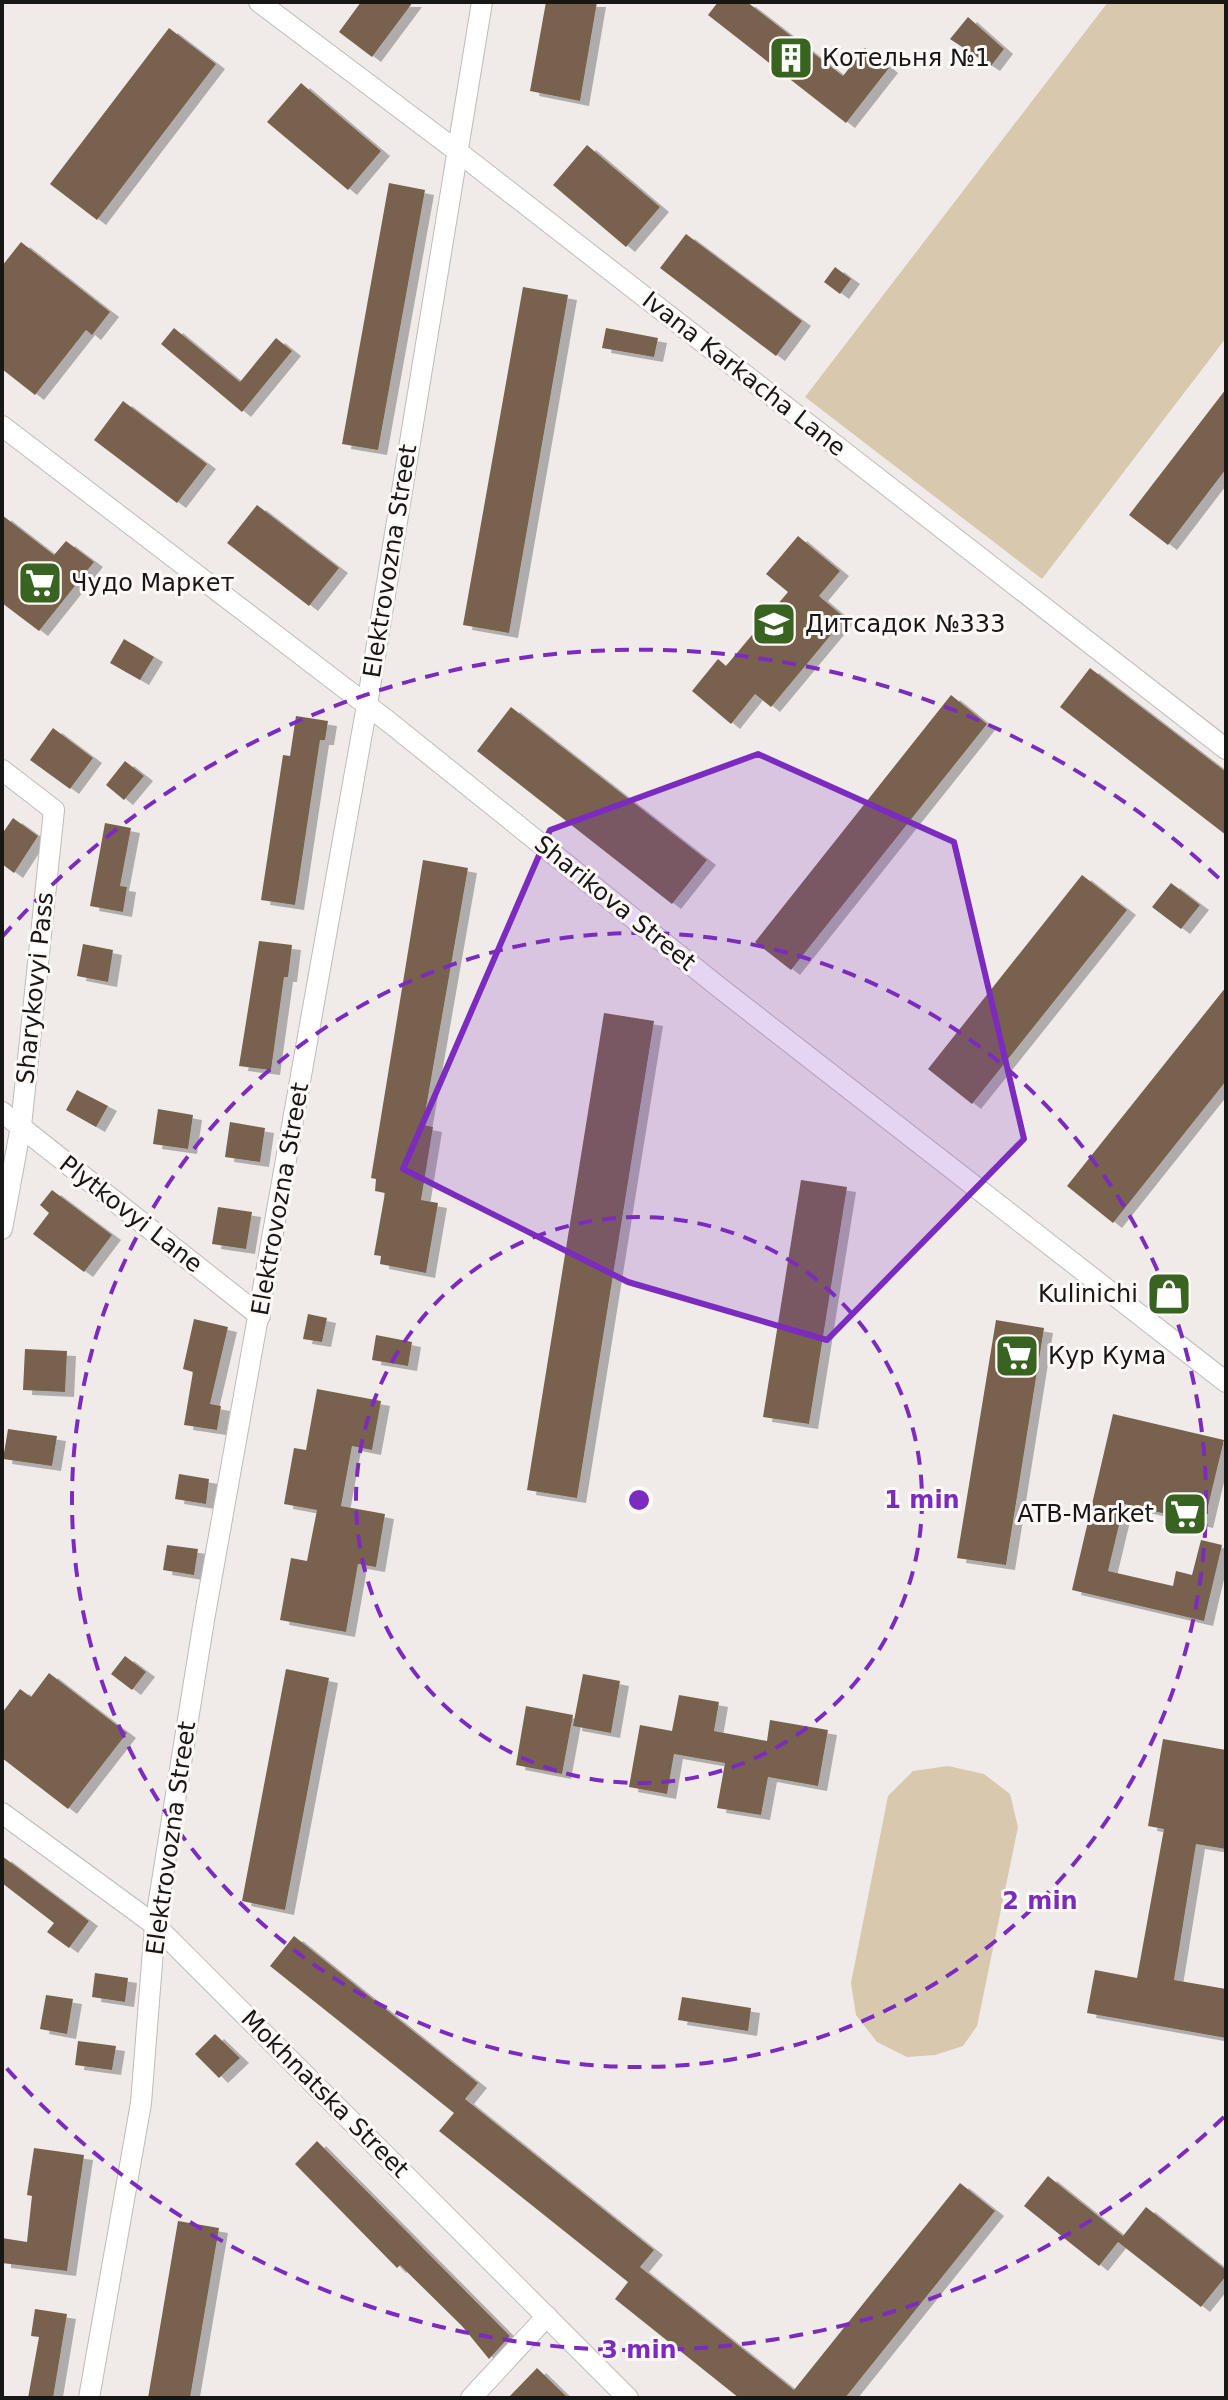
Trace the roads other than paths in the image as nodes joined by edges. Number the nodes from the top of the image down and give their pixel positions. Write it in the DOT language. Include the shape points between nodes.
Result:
graph roads {
  1 [pos="259,2"];
  2 [pos="482,2"];
  3 [pos="457,151"];
  4 [pos="2,426"];
  5 [pos="367,705"];
  6 [pos="1226,749"];
  7 [pos="2,770"];
  8 [pos="2,1112"];
  9 [pos="21,1126"];
  10 [pos="2,1229"];
  11 [pos="260,1316"];
  12 [pos="1226,1382"];
  13 [pos="2,1813"];
  14 [pos="155,1925"];
  15 [pos="547,2316"];
  16 [pos="89,2398"];
  17 [pos="471,2398"];
  18 [pos="628,2398"];
  1 -- 3 [label="street, Ivana Karkacha Lane"];
  2 -- 3 [label="street, Elektrovozna Street"];
  3 -- 5 [label="street, Elektrovozna Street"];
  3 -- 6 [label="street, Ivana Karkacha Lane"];
  4 -- 5 [label="street, Sharikova Street"];
  5 -- 11 [label="street, Elektrovozna Street"];
  5 -- 12 [label="street, Sharikova Street"];
  7 -- 9 [label="street, Sharykovyi Pass" via="54,810"];
  8 -- 9 [label="street, Plytkovyi Lane"];
  9 -- 10 [label="street, Sharykovyi Pass"];
  9 -- 11 [label="street, Plytkovyi Lane"];
  11 -- 14 [label="street, Elektrovozna Street"];
  13 -- 14 [label="street, Mokhnatska Street"];
  14 -- 15 [label="street, Mokhnatska Street"];
  14 -- 16 [label="street, Elektrovozna Street" via="141,2103"];
  15 -- 17 [label="street"];
  15 -- 18 [label="street, Mokhnatska Street"];
}
